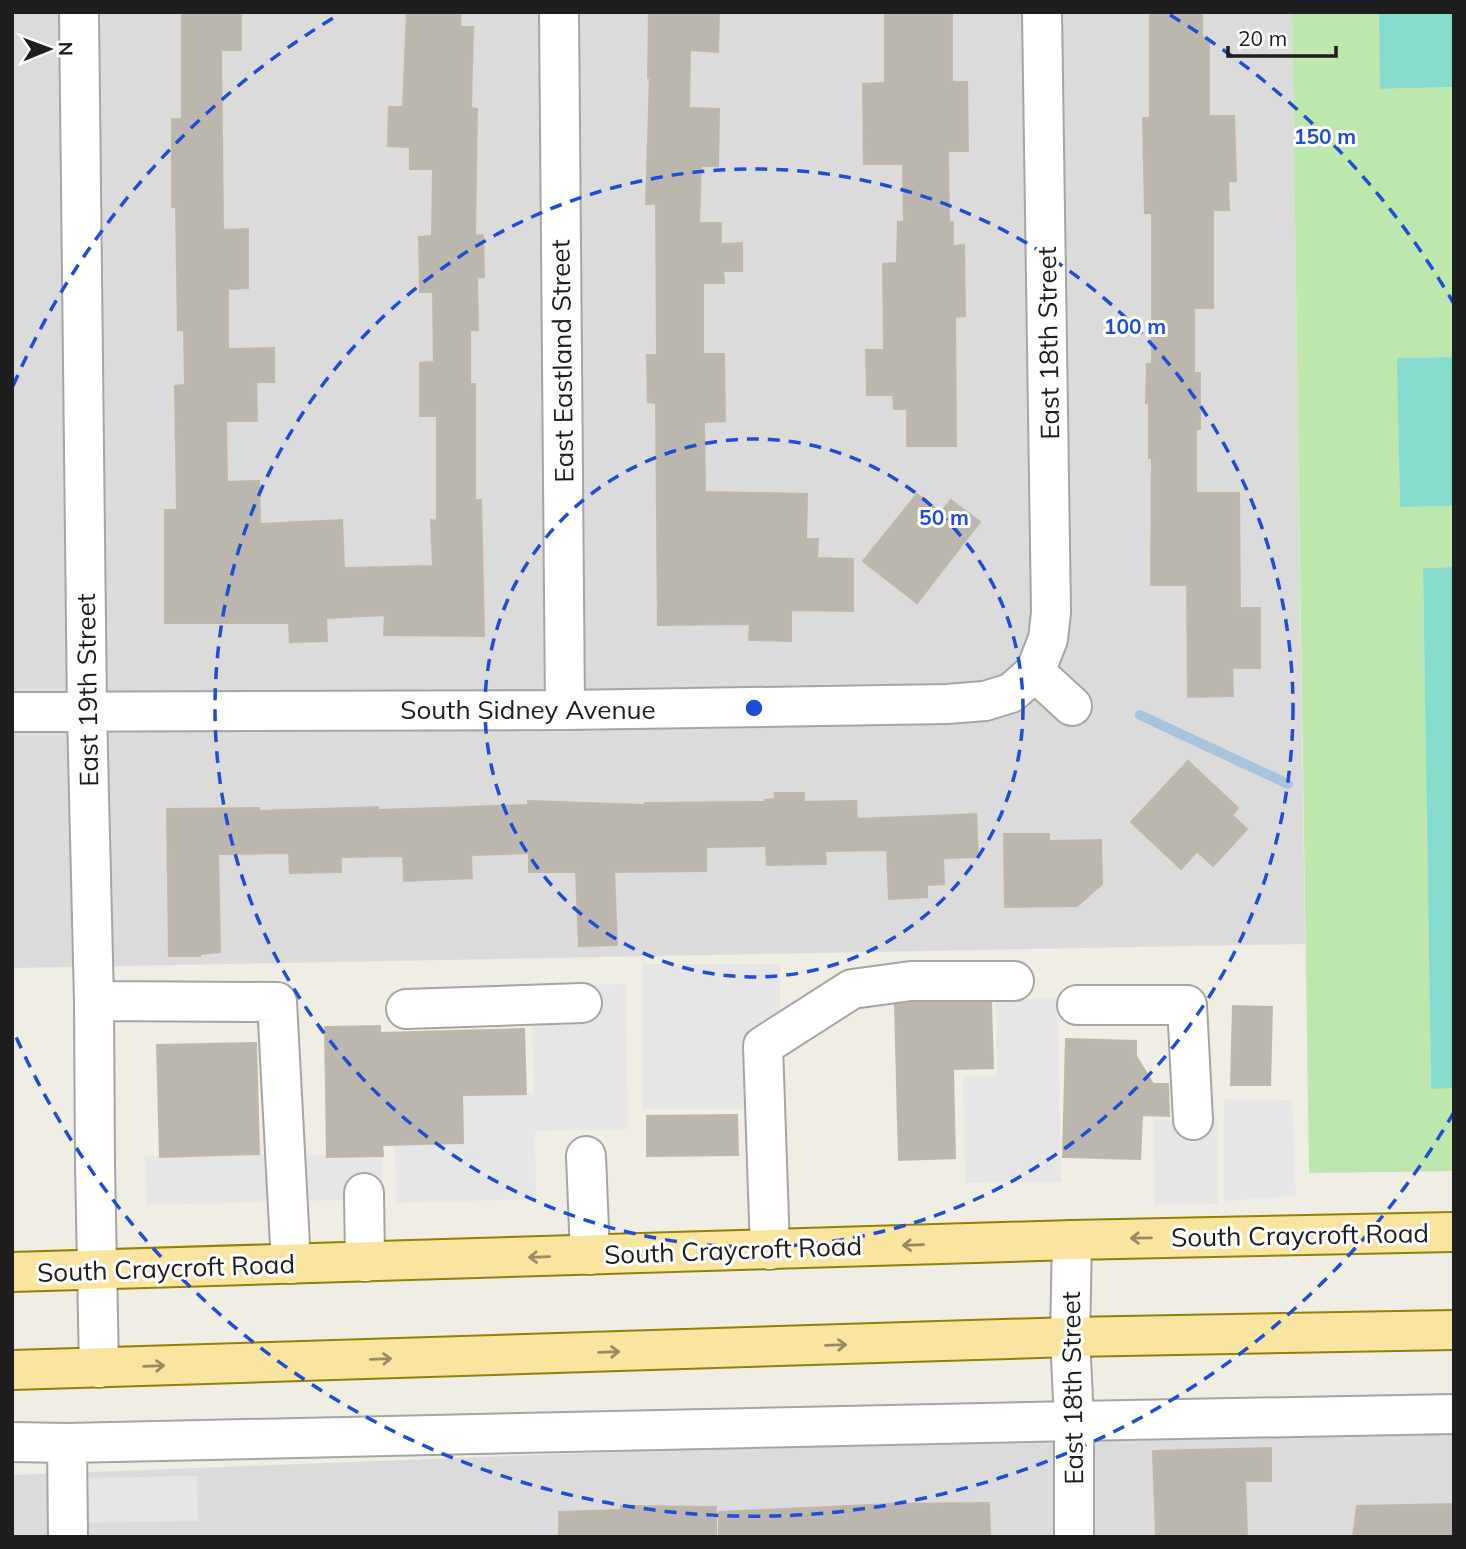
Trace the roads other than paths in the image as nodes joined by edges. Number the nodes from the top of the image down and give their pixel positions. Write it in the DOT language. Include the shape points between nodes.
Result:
graph roads {
  1 [pos="79,12"];
  2 [pos="559,12"];
  3 [pos="1042,12"];
  4 [pos="1035,672"];
  5 [pos="1072,706"];
  6 [pos="565,710"];
  7 [pos="12,712"];
  8 [pos="87,712"];
  9 [pos="1014,981"];
  10 [pos="94,1001"];
  11 [pos="582,1003"];
  12 [pos="1077,1005"];
  13 [pos="406,1009"];
  14 [pos="1194,1120"];
  15 [pos="586,1156"];
  16 [pos="363,1193"];
  17 [pos="1454,1232"];
  18 [pos="1072,1240"];
  19 [pos="770,1250"];
  20 [pos="590,1255"];
  21 [pos="365,1262"];
  22 [pos="291,1264"];
  23 [pos="98,1268"];
  24 [pos="12,1272"];
  25 [pos="1454,1330"];
  26 [pos="1070,1337"];
  27 [pos="100,1368"];
  28 [pos="12,1370"];
  29 [pos="1454,1414"];
  30 [pos="1074,1421"];
  31 [pos="12,1443"];
  32 [pos="67,1443"];
  33 [pos="68,1537"];
  34 [pos="1074,1537"];
  1 -- 8 [label="street, East 19th Street"];
  2 -- 6 [label="street, East Eastland Street"];
  3 -- 4 [label="street, East 18th Street" via="1051,612 1048,639"];
  4 -- 5 [label="street"];
  4 -- 6 [label="street, South Sidney Avenue" via="1011,693 985,701"];
  6 -- 8 [label="street, South Sidney Avenue"];
  7 -- 8 [label="street, South Sidney Avenue"];
  8 -- 10 [label="street, East 19th Street"];
  9 -- 19 [label="street" via="911,981 852,989 763,1046"];
  10 -- 22 [label="street" via="277,1002"];
  10 -- 23 [label="street, East 19th Street"];
  11 -- 13 [label="street"];
  12 -- 14 [label="street" via="1187,1005"];
  15 -- 20 [label="street"];
  16 -- 21 [label="street"];
  17 -- 18 [label="main road, South Craycroft Road, one-way"];
  18 -- 19 [label="main road, South Craycroft Road, one-way"];
  18 -- 26 [label="street, East 18th Street"];
  19 -- 20 [label="main road, South Craycroft Road"];
  20 -- 21 [label="main road, South Craycroft Road, one-way"];
  21 -- 22 [label="main road, South Craycroft Road"];
  22 -- 23 [label="main road, South Craycroft Road"];
  23 -- 24 [label="main road, South Craycroft Road"];
  23 -- 27 [label="street, East 19th Street"];
  25 -- 26 [label="main road"];
  27 -- 26 [label="main road, one-way"];
  26 -- 30 [label="street, East 18th Street"];
  27 -- 28 [label="main road"];
  29 -- 30 [label="street"];
  30 -- 32 [label="street"];
  30 -- 34 [label="street, East 18th Street"];
  31 -- 32 [label="street"];
  32 -- 33 [label="street"];
}
